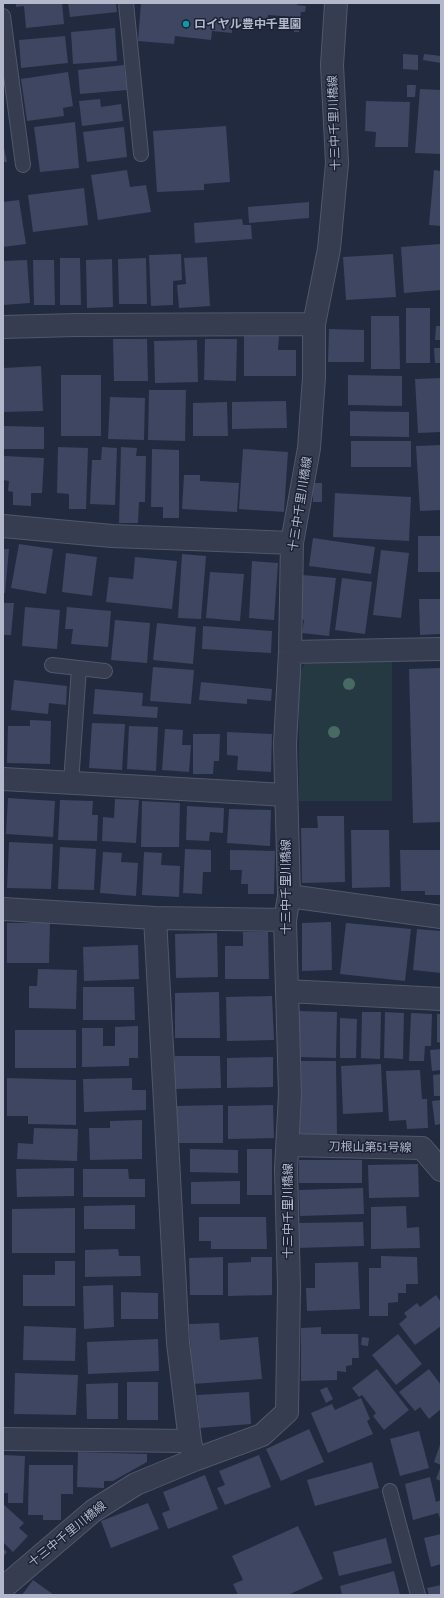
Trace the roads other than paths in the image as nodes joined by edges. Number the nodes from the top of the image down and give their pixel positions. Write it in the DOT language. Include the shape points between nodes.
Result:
graph roads {
  1 [pos="126,3"];
  2 [pos="336,3"];
  3 [pos="3,16"];
  4 [pos="141,154"];
  5 [pos="23,165"];
  6 [pos="314,324"];
  7 [pos="3,327"];
  8 [pos="3,526"];
  9 [pos="292,543"];
  10 [pos="441,649"];
  11 [pos="290,652"];
  12 [pos="52,665"];
  13 [pos="79,668"];
  14 [pos="105,671"];
  15 [pos="3,779"];
  16 [pos="71,783"];
  17 [pos="286,795"];
  18 [pos="289,896"];
  19 [pos="3,909"];
  20 [pos="441,917"];
  21 [pos="155,918"];
  22 [pos="285,920"];
  23 [pos="287,991"];
  24 [pos="441,999"];
  25 [pos="288,1145"];
  26 [pos="441,1170"];
  27 [pos="3,1439"];
  28 [pos="192,1450"];
  29 [pos="390,1491"];
  30 [pos="3,1588"];
  31 [pos="418,1595"];
  1 -- 4 [label="lane"];
  2 -- 6 [label="street, 十三中千里川橋線" via="332,66 337,163 329,249"];
  3 -- 5 [label="lane"];
  6 -- 7 [label="street"];
  6 -- 9 [label="street, 十三中千里川橋線" via="314,377 309,448"];
  8 -- 9 [label="street" via="112,536"];
  9 -- 11 [label="street, 十三中千里川橋線"];
  10 -- 11 [label="street"];
  11 -- 17 [label="street, 十三中千里川橋線" via="285,744"];
  12 -- 13 [label="lane"];
  13 -- 14 [label="lane"];
  13 -- 16 [label="lane"];
  15 -- 16 [label="street"];
  16 -- 17 [label="street"];
  17 -- 18 [label="street, 十三中千里川橋線"];
  18 -- 20 [label="street"];
  18 -- 22 [label="street, 十三中千里川橋線"];
  19 -- 21 [label="street"];
  21 -- 22 [label="street"];
  21 -- 28 [label="street" via="178,1343"];
  22 -- 23 [label="street, 十三中千里川橋線"];
  23 -- 24 [label="street"];
  23 -- 25 [label="street, 十三中千里川橋線" via="290,1094"];
  25 -- 26 [label="street, 刀根山第51号線" via="422,1148"];
  25 -- 28 [label="street, 十三中千里川橋線" via="287,1412 262,1435"];
  27 -- 28 [label="street"];
  28 -- 30 [label="street, 十三中千里川橋線" via="92,1511"];
  29 -- 31 [label="lane"];
}
